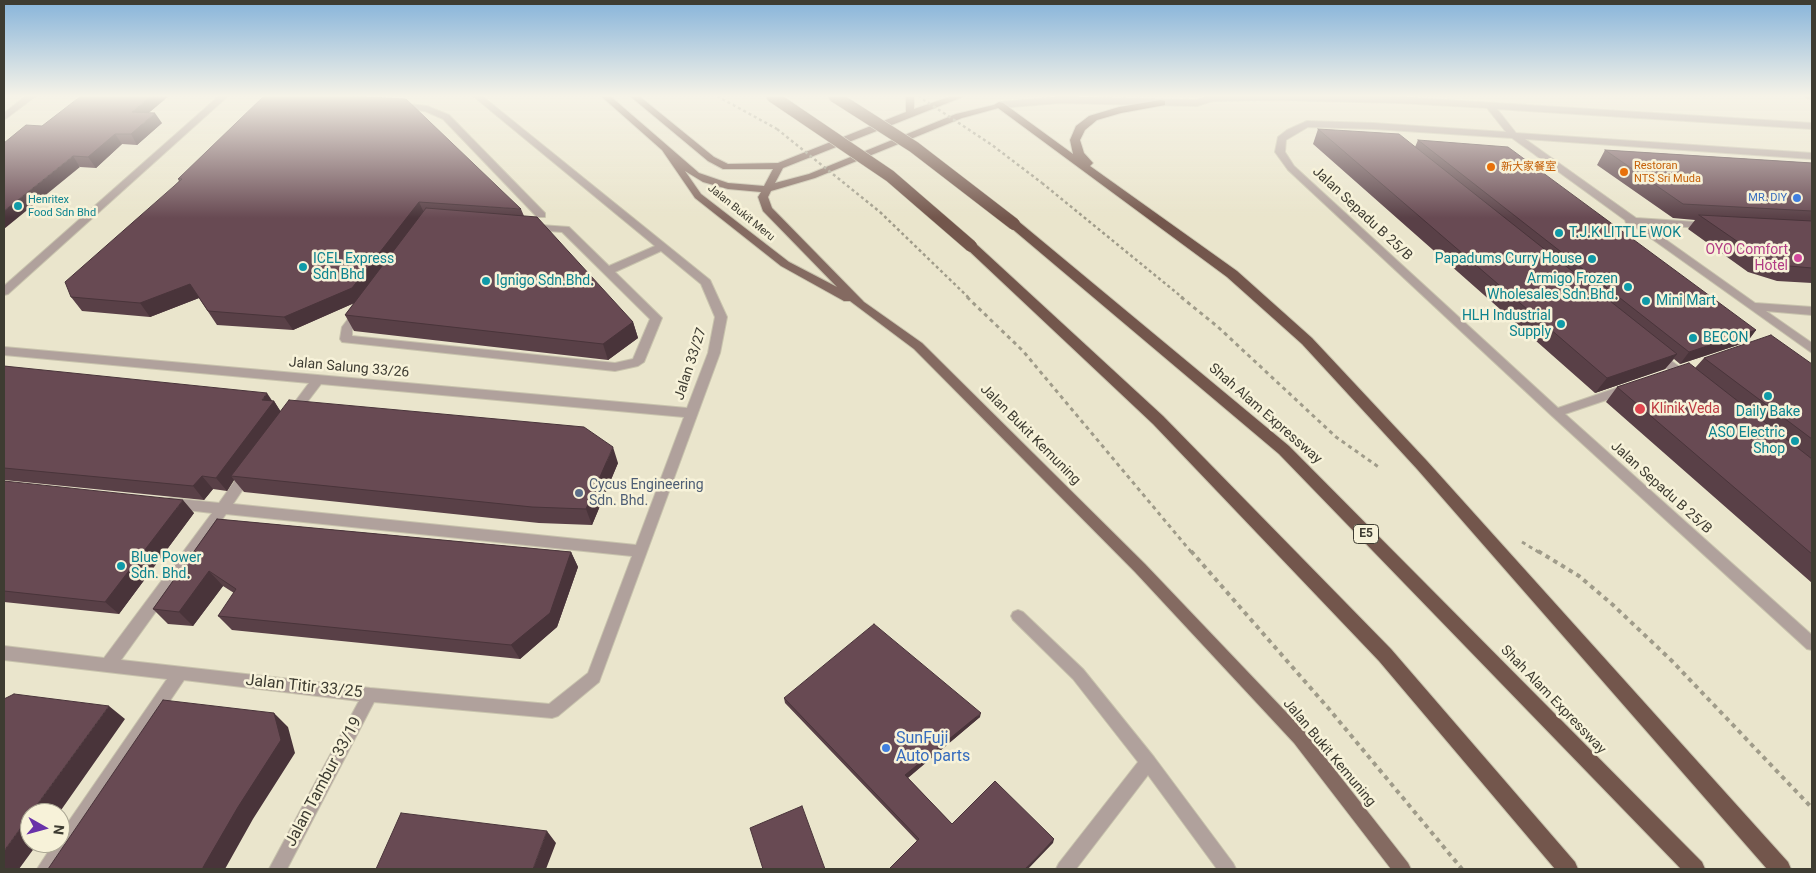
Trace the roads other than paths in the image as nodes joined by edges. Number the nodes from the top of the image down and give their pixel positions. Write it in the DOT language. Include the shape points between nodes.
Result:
graph roads {
  1 [pos="178,137"];
  2 [pos="465,137"];
  3 [pos="527,137"];
  4 [pos="652,137"];
  5 [pos="684,137"];
  6 [pos="832,137"];
  7 [pos="853,137"];
  8 [pos="898,137"];
  9 [pos="908,137"];
  10 [pos="1045,137"];
  11 [pos="1076,137"];
  12 [pos="1284,137"];
  13 [pos="1385,137"];
  14 [pos="1515,137"];
  15 [pos="1538,137"];
  16 [pos="1388,139"];
  17 [pos="665,148"];
  18 [pos="1812,156"];
  19 [pos="779,166"];
  20 [pos="1100,176"];
  21 [pos="766,188"];
  22 [pos="541,215"];
  23 [pos="1630,221"];
  24 [pos="1716,226"];
  25 [pos="662,247"];
  26 [pos="608,271"];
  27 [pos="4,292"];
  28 [pos="860,305"];
  29 [pos="1753,306"];
  30 [pos="1812,311"];
  31 [pos="1790,333"];
  32 [pos="1771,339"];
  33 [pos="1647,347"];
  34 [pos="1812,349"];
  35 [pos="4,352"];
  36 [pos="1696,365"];
  37 [pos="1673,373"];
  38 [pos="317,380"];
  39 [pos="1640,384"];
  40 [pos="1694,384"];
  41 [pos="691,413"];
  42 [pos="1556,413"];
  43 [pos="282,428"];
  44 [pos="258,460"];
  45 [pos="156,501"];
  46 [pos="223,508"];
  47 [pos="640,551"];
  48 [pos="1018,616"];
  49 [pos="1812,644"];
  50 [pos="4,653"];
  51 [pos="108,665"];
  52 [pos="180,673"];
  53 [pos="594,677"];
  54 [pos="370,695"];
  55 [pos="1148,762"];
  56 [pos="46,869"];
  57 [pos="278,869"];
  58 [pos="1065,869"];
  59 [pos="1227,869"];
  60 [pos="1402,869"];
  61 [pos="1568,869"];
  62 [pos="1695,869"];
  63 [pos="1781,869"];
  1 -- 27 [label="street"];
  2 -- 22 [label="street"];
  3 -- 25 [label="street, Jalan 33/27"];
  4 -- 17 [label="main road, Jalan Bukit Meru"];
  5 -- 19 [label="main road, Jalan Bukit Meru" via="726,167"];
  6 -- 61 [label="highway, bridge" via="890,176 972,246 1158,420 1385,655"];
  7 -- 19 [label="main road"];
  8 -- 62 [label="highway, Shah Alam Expressway / E5, bridge" via="1014,224 1284,450"];
  9 -- 21 [label="main road" via="812,176"];
  10 -- 20 [label="highway"];
  11 -- 20 [label="highway" via="1078,154"];
  12 -- 42 [label="street, Jalan Sepadu B 25/B" via="1280,152 1291,168"];
  13 -- 16 [label="street"];
  14 -- 23 [label="street"];
  15 -- 18 [label="street, Jalan Sepadu B 25/B"];
  17 -- 21 [label="main road" via="696,176 706,180 728,186"];
  17 -- 28 [label="main road, Jalan Bukit Meru" via="698,196 784,264"];
  19 -- 21 [label="main road"];
  20 -- 63 [label="highway" via="1232,274 1308,341"];
  21 -- 28 [label="main road, Jalan Bukit Kemuning" via="763,197 767,209"];
  23 -- 24 [label="street"];
  23 -- 29 [label="street"];
  25 -- 26 [label="street"];
  25 -- 41 [label="street, Jalan 33/27" via="706,282 721,317 714,353"];
  26 -- 26 [label="street" via="565,230 429,219 346,330 346,339 615,367 638,362 656,318"];
  28 -- 60 [label="main road, Jalan Bukit Kemuning" via="918,346 1140,568 1300,738"];
  29 -- 30 [label="street"];
  29 -- 31 [label="street"];
  31 -- 32 [label="street"];
  31 -- 34 [label="street"];
  33 -- 37 [label="street"];
  35 -- 38 [label="street, Jalan Salung 33/26"];
  36 -- 37 [label="street"];
  37 -- 40 [label="street"];
  38 -- 41 [label="street, Jalan Salung 33/26"];
  38 -- 43 [label="street"];
  39 -- 42 [label="street"];
  41 -- 47 [label="street, Jalan 33/27"];
  42 -- 49 [label="street, Jalan Sepadu B 25/B"];
  44 -- 46 [label="street"];
  45 -- 46 [label="street"];
  46 -- 47 [label="street"];
  46 -- 51 [label="street"];
  47 -- 53 [label="street, Jalan 33/27"];
  48 -- 55 [label="street" via="1078,674"];
  50 -- 51 [label="street, Jalan Titir 33/25"];
  51 -- 52 [label="street, Jalan Titir 33/25"];
  52 -- 54 [label="street, Jalan Titir 33/25"];
  52 -- 56 [label="street"];
  53 -- 54 [label="street, Jalan Titir 33/25" via="552,711"];
  54 -- 57 [label="street, Jalan Tambur 33/19"];
  55 -- 58 [label="street"];
  55 -- 59 [label="street"];
}
